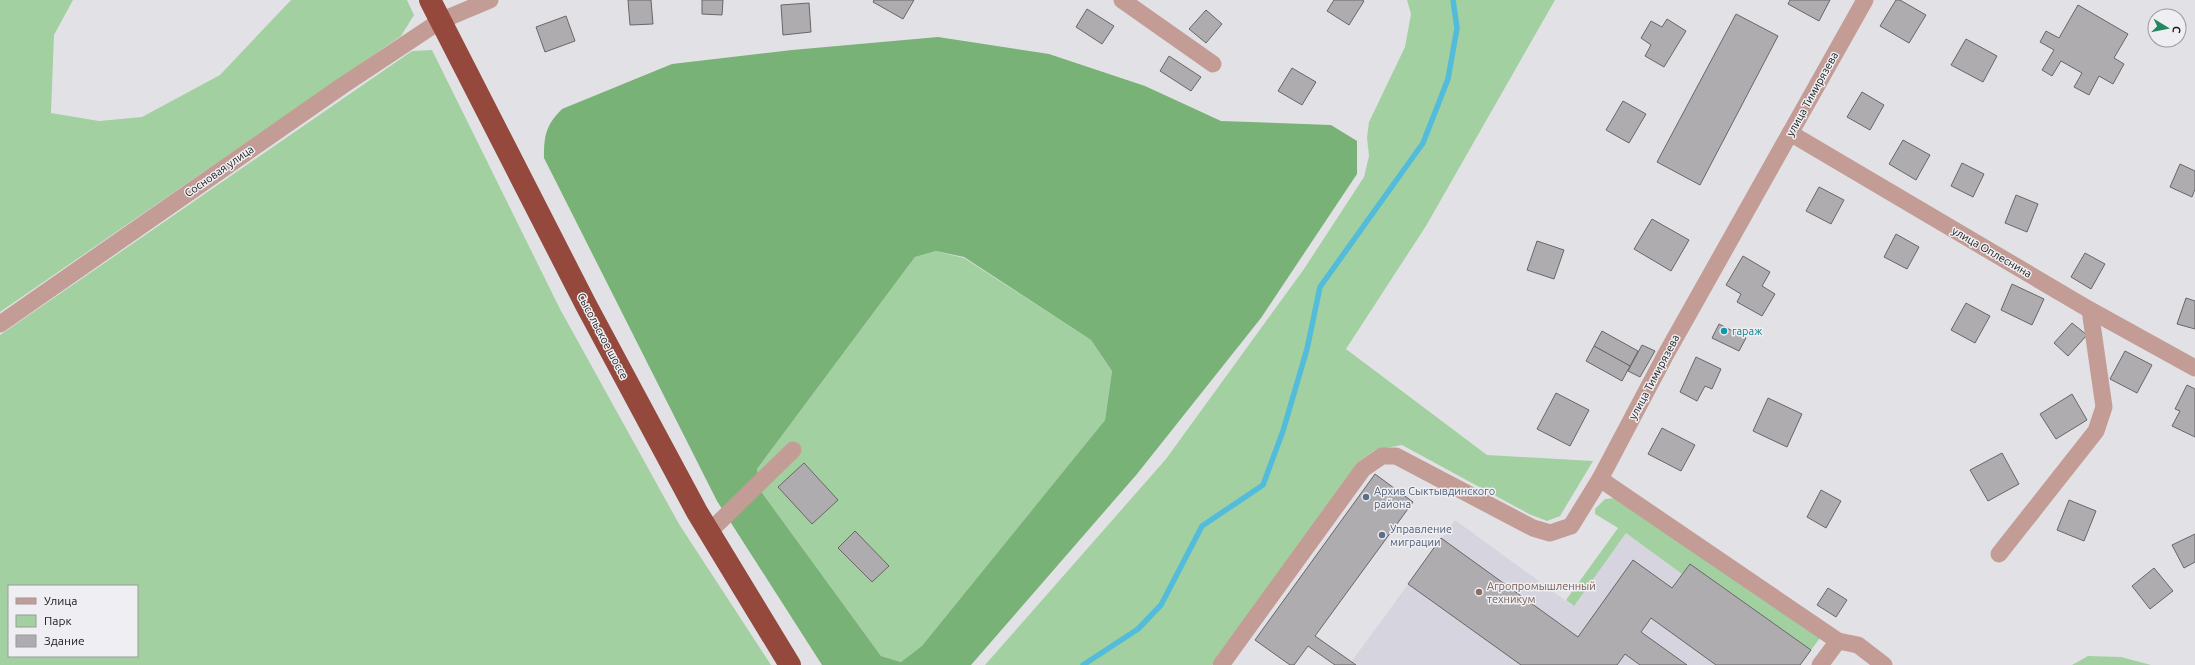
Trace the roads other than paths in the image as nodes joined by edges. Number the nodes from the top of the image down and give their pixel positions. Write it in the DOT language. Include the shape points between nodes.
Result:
graph roads {
  1 [pos="430,0"];
  2 [pos="490,0"];
  3 [pos="1122,0"];
  4 [pos="1865,0"];
  5 [pos="440,21"];
  6 [pos="1213,64"];
  7 [pos="1790,134"];
  8 [pos="2090,310"];
  9 [pos="0,324"];
  10 [pos="2195,368"];
  11 [pos="793,450"];
  12 [pos="1600,478"];
  13 [pos="709,532"];
  14 [pos="1999,554"];
  15 [pos="1838,641"];
  16 [pos="790,665"];
  17 [pos="1221,665"];
  18 [pos="1820,665"];
  19 [pos="1884,665"];
  1 -- 5 [label="highway, Сысольское шоссе"];
  2 -- 5 [label="street, Сосновая улица"];
  3 -- 6 [label="street"];
  4 -- 7 [label="street, улица Тимирязева"];
  5 -- 9 [label="street, Сосновая улица" via="342,86"];
  5 -- 13 [label="highway, Сысольское шоссе" via="586,305"];
  7 -- 8 [label="street, улица Оплеснина"];
  7 -- 12 [label="street, улица Тимирязева" via="1666,354"];
  8 -- 10 [label="street, улица Оплеснина"];
  8 -- 14 [label="street" via="2104,407 2096,431"];
  11 -- 13 [label="street"];
  12 -- 15 [label="street"];
  12 -- 17 [label="street, улица Тимирязева" via="1571,526 1550,533 1533,528 1396,456 1382,456 1363,469"];
  13 -- 16 [label="highway, Сысольское шоссе"];
  15 -- 18 [label="street"];
  15 -- 19 [label="street" via="1858,645"];
}
